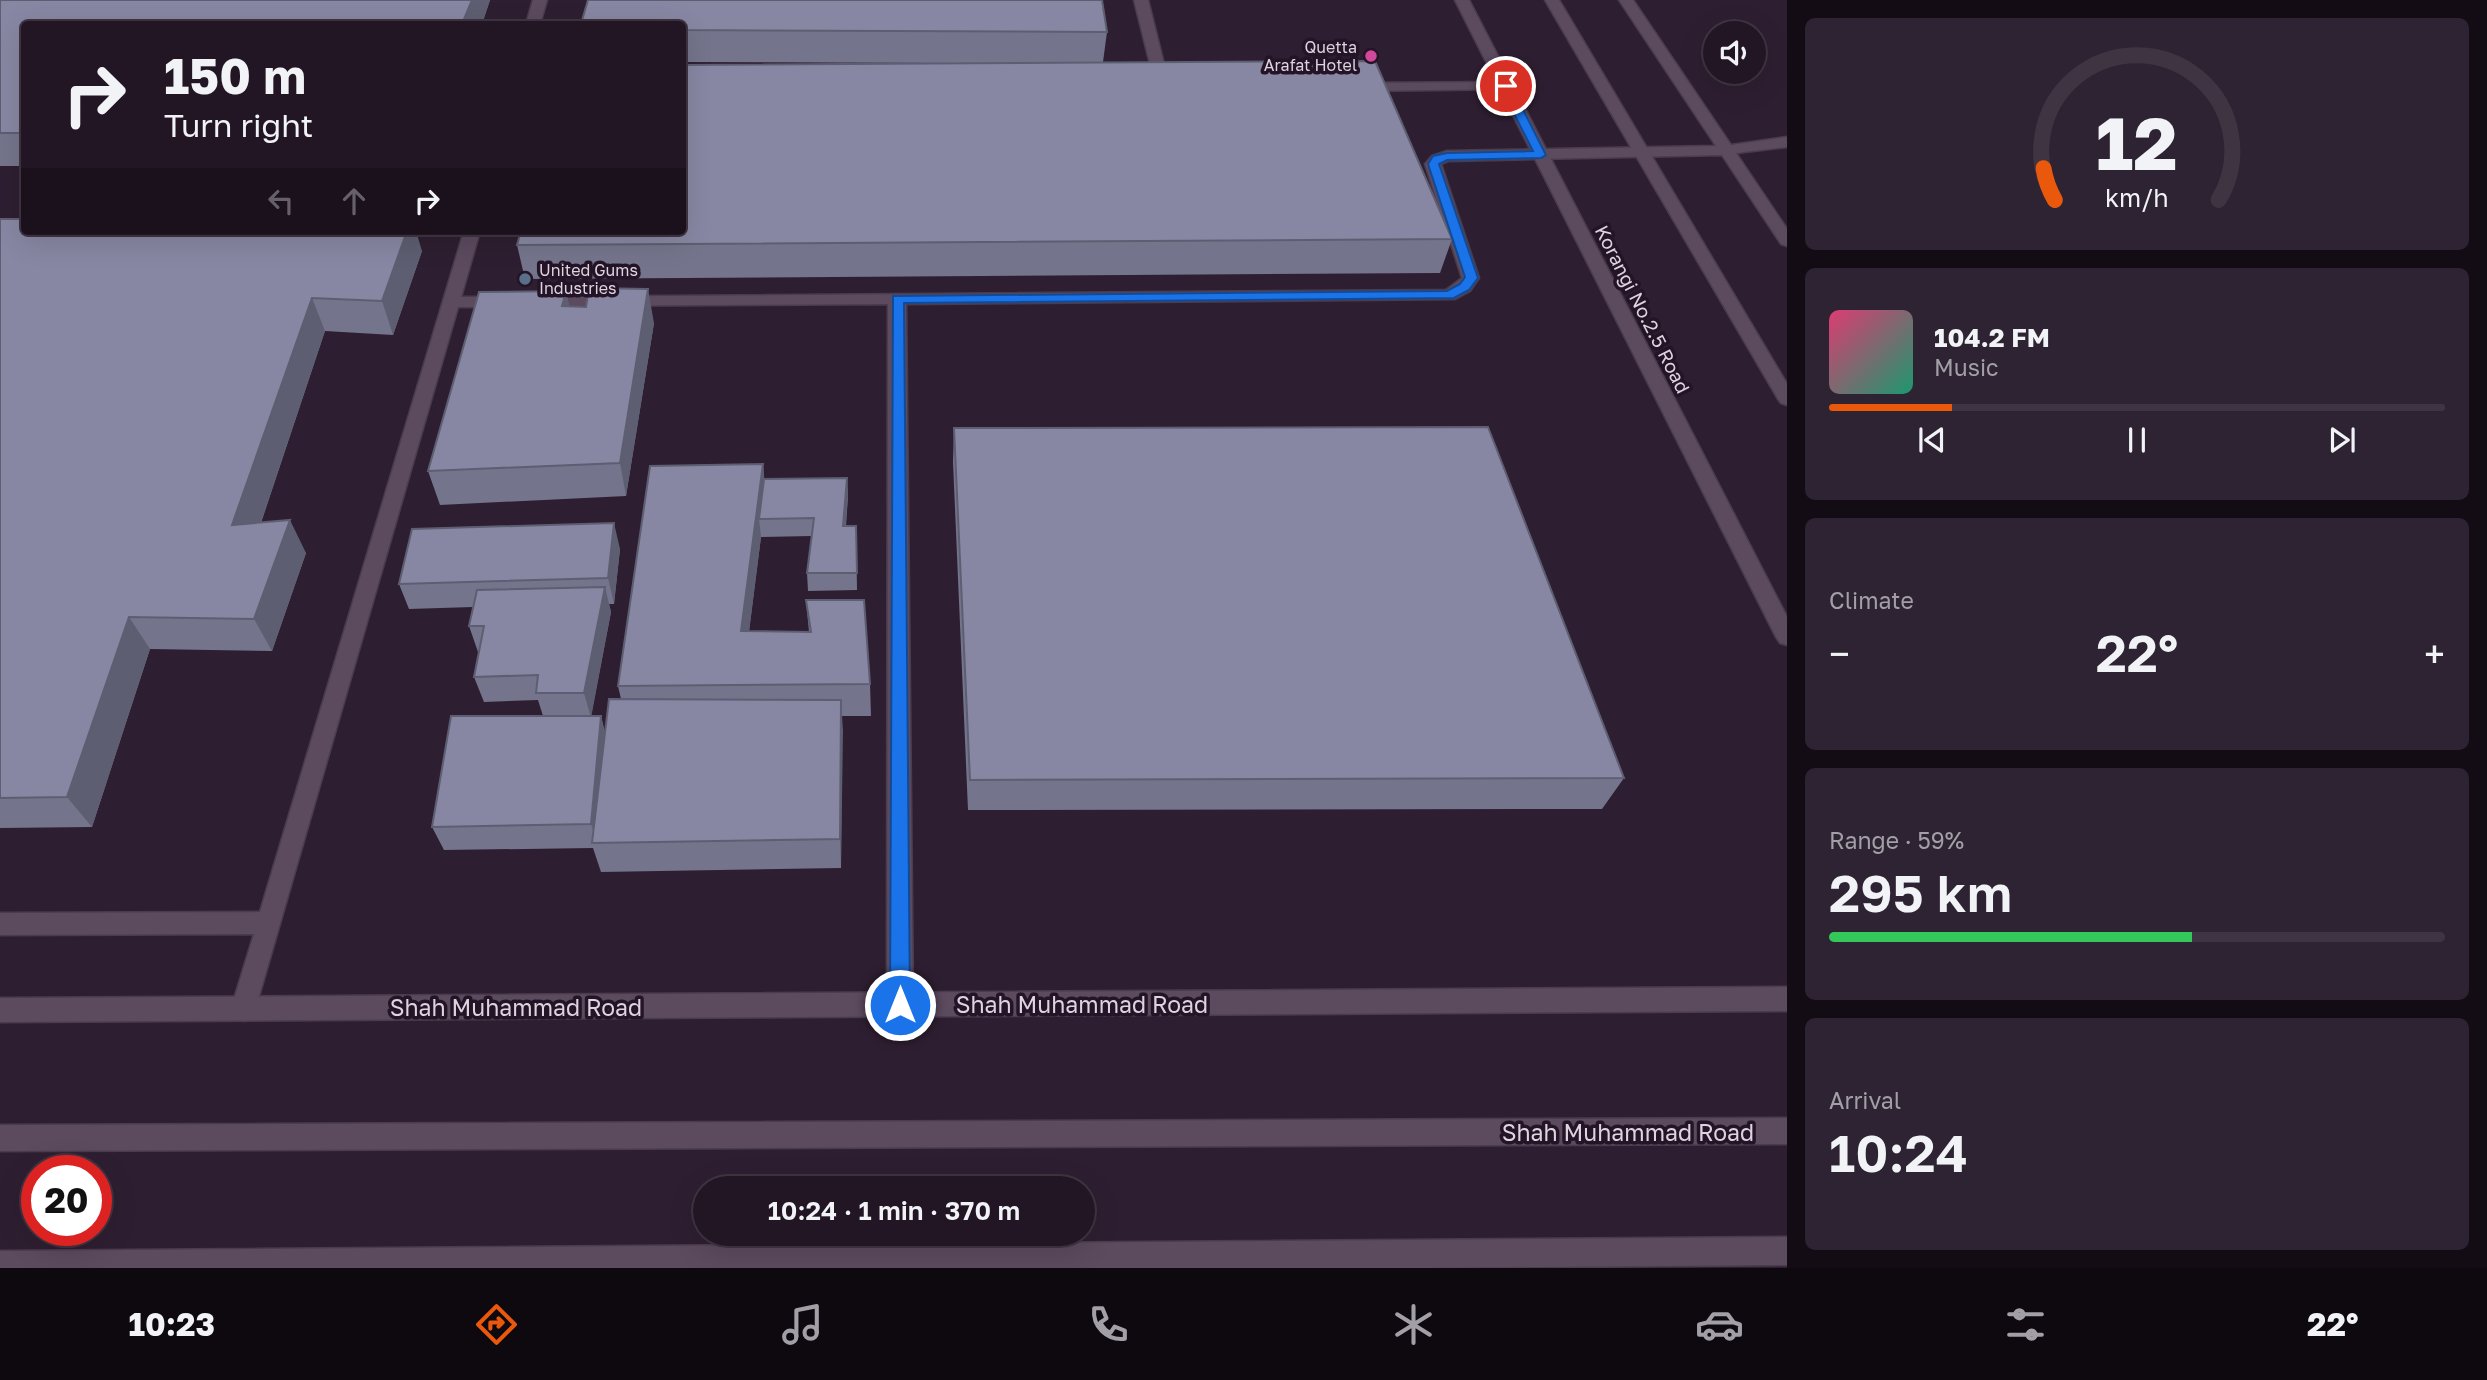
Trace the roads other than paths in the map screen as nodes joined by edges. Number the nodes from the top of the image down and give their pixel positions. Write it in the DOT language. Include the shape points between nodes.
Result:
graph roads {
  1 [pos="540,0"];
  2 [pos="1141,0"];
  3 [pos="1462,0"];
  4 [pos="1552,0"];
  5 [pos="1626,0"];
  6 [pos="534,21"];
  7 [pos="1506,86"];
  8 [pos="1341,87"];
  9 [pos="1163,88"];
  10 [pos="1787,142"];
  11 [pos="1728,150"];
  12 [pos="1640,152"];
  13 [pos="1541,155"];
  14 [pos="471,235"];
  15 [pos="1787,241"];
  16 [pos="897,299"];
  17 [pos="452,302"];
  18 [pos="1787,399"];
  19 [pos="1787,637"];
  20 [pos="0,923"];
  21 [pos="270,923"];
  22 [pos="1787,999"];
  23 [pos="900,1005"];
  24 [pos="244,1009"];
  25 [pos="0,1010"];
  26 [pos="1787,1131"];
  27 [pos="0,1138"];
  28 [pos="1787,1251"];
  29 [pos="1515,1260"];
  30 [pos="670,1264"];
  31 [pos="0,1265"];
  1 -- 6 [label="street"];
  2 -- 9 [label="street"];
  3 -- 7 [label="street, Korangi No.2.5 Road"];
  4 -- 12 [label="street"];
  5 -- 11 [label="street"];
  7 -- 8 [label="street"];
  7 -- 13 [label="street, Korangi No.2.5 Road"];
  10 -- 11 [label="street"];
  11 -- 12 [label="street"];
  11 -- 15 [label="street"];
  12 -- 13 [label="street"];
  12 -- 18 [label="street"];
  13 -- 16 [label="street" via="1447,156 1433,164 1471,278 1449,295"];
  13 -- 19 [label="street, Korangi No.2.5 Road"];
  14 -- 17 [label="street"];
  16 -- 17 [label="street"];
  16 -- 23 [label="street"];
  17 -- 21 [label="street"];
  20 -- 21 [label="street"];
  21 -- 24 [label="street"];
  22 -- 23 [label="street, Shah Muhammad Road"];
  23 -- 24 [label="street, Shah Muhammad Road"];
  24 -- 25 [label="street, Shah Muhammad Road"];
  26 -- 27 [label="street, Shah Muhammad Road"];
  28 -- 29 [label="street"];
  29 -- 30 [label="street"];
  30 -- 31 [label="street"];
}
